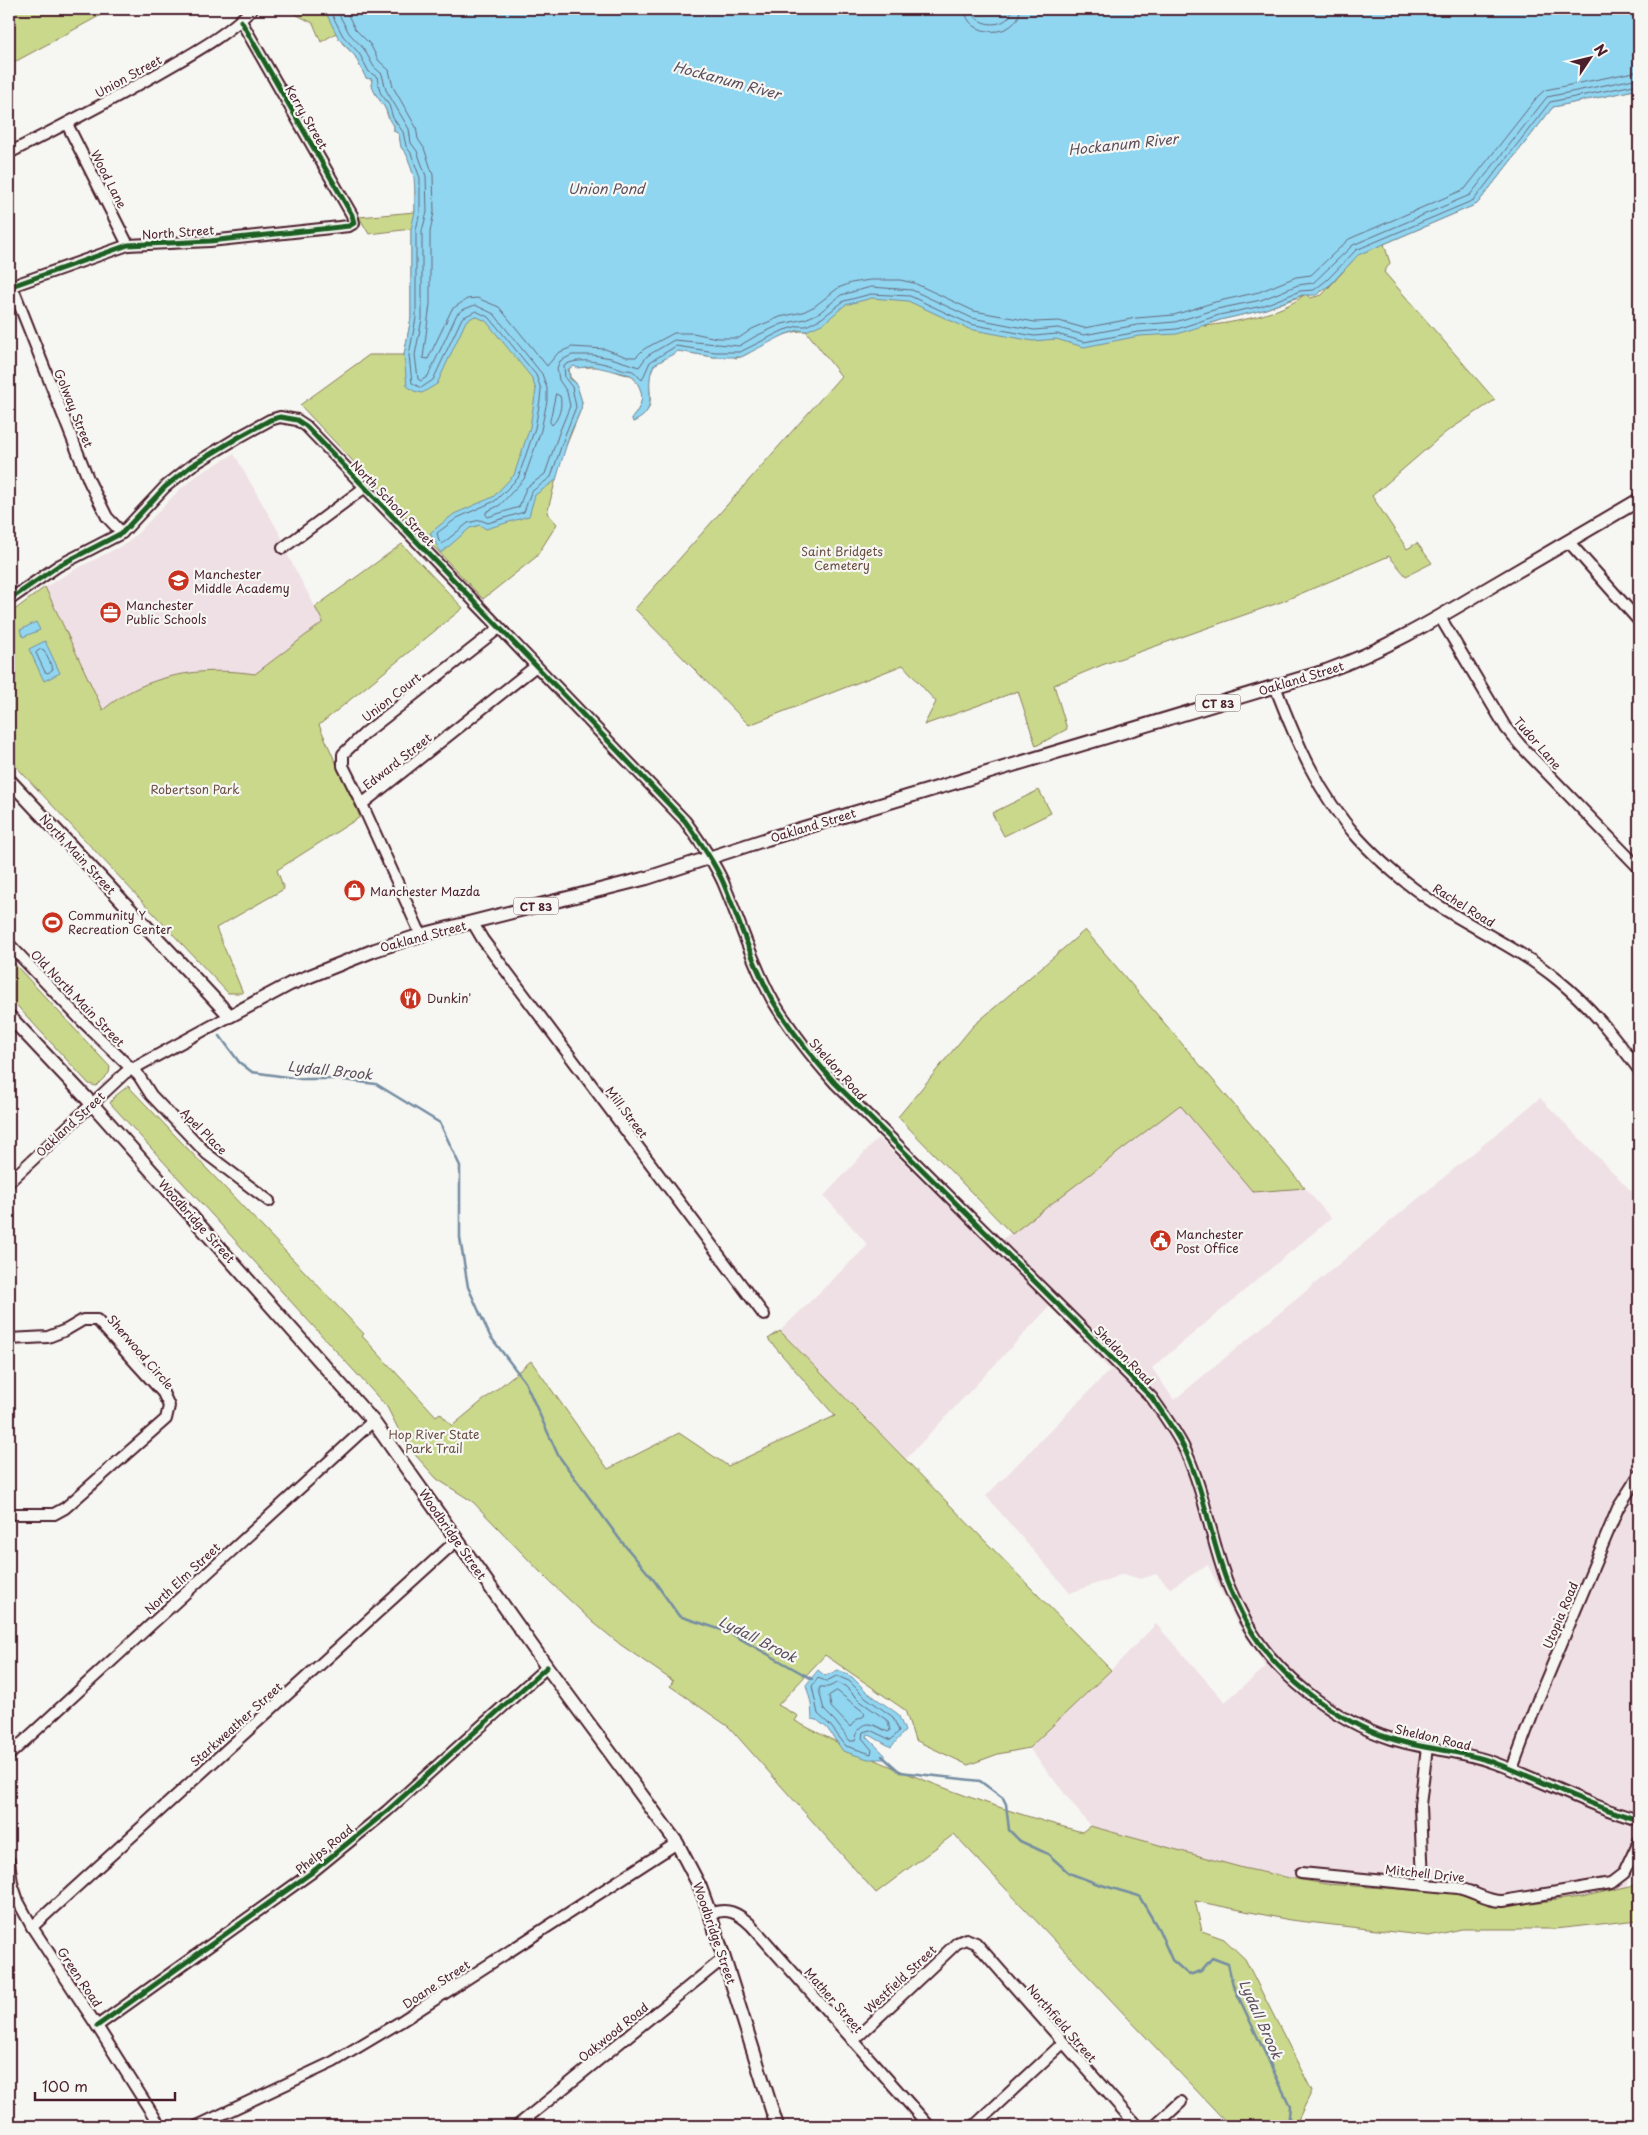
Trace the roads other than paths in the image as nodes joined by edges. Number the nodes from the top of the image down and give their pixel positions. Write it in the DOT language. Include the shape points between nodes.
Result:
graph roads {
  1 [pos="252,9"];
  2 [pos="241,21"];
  3 [pos="67,124"];
  4 [pos="9,153"];
  5 [pos="354,223"];
  6 [pos="128,245"];
  7 [pos="10,287"];
  8 [pos="364,488"];
  9 [pos="1639,500"];
  10 [pos="122,533"];
  11 [pos="1568,541"];
  12 [pos="283,548"];
  13 [pos="9,600"];
  14 [pos="1440,617"];
  15 [pos="1639,622"];
  16 [pos="499,628"];
  17 [pos="536,666"];
  18 [pos="1275,686"];
  19 [pos="9,780"];
  20 [pos="362,804"];
  21 [pos="710,857"];
  22 [pos="1639,868"];
  23 [pos="473,923"];
  24 [pos="421,935"];
  25 [pos="9,944"];
  26 [pos="9,1016"];
  27 [pos="230,1016"];
  28 [pos="131,1069"];
  29 [pos="1639,1070"];
  30 [pos="92,1104"];
  31 [pos="9,1182"];
  32 [pos="269,1201"];
  33 [pos="764,1315"];
  34 [pos="9,1339"];
  35 [pos="373,1421"];
  36 [pos="1639,1475"];
  37 [pos="9,1514"];
  38 [pos="457,1540"];
  39 [pos="547,1667"];
  40 [pos="1427,1747"];
  41 [pos="9,1755"];
  42 [pos="1512,1769"];
  43 [pos="1639,1820"];
  44 [pos="1639,1841"];
  45 [pos="677,1842"];
  46 [pos="9,1860"];
  47 [pos="1301,1873"];
  48 [pos="1423,1884"];
  49 [pos="710,1914"];
  50 [pos="32,1927"];
  51 [pos="966,1939"];
  52 [pos="724,1958"];
  53 [pos="97,2026"];
  54 [pos="853,2041"];
  55 [pos="1063,2043"];
  56 [pos="1181,2102"];
  57 [pos="157,2125"];
  58 [pos="774,2125"];
  59 [pos="197,2126"];
  60 [pos="517,2126"];
  61 [pos="929,2126"];
  62 [pos="974,2126"];
  63 [pos="1137,2126"];
  64 [pos="1155,2126"];
  1 -- 2 [label="street, Union Street"];
  2 -- 3 [label="street, Union Street" via="203,48"];
  2 -- 5 [label="street, Kerry Street"];
  3 -- 4 [label="street, Union Street"];
  3 -- 6 [label="street, Wood Lane"];
  5 -- 6 [label="street, North Street" via="210,241"];
  6 -- 7 [label="street, North Street"];
  7 -- 10 [label="street, Golway Street" via="89,481 107,517"];
  8 -- 10 [label="street, North School Street" via="306,426 297,420 280,417 191,466 164,487"];
  8 -- 12 [label="street"];
  8 -- 16 [label="street, North School Street"];
  9 -- 11 [label="main road, Oakland Street / CT 83"];
  10 -- 13 [label="street, North School Street" via="58,566"];
  11 -- 14 [label="main road, Oakland Street / CT 83"];
  11 -- 15 [label="street"];
  14 -- 18 [label="main road, Oakland Street / CT 83" via="1356,660"];
  14 -- 22 [label="street, Tudor Lane" via="1520,746"];
  16 -- 17 [label="street, North School Street"];
  16 -- 20 [label="street, Union Court" via="365,733 343,754 343,766"];
  17 -- 20 [label="street, Edward Street"];
  17 -- 21 [label="street, North School Street" via="685,821"];
  18 -- 21 [label="main road, Oakland Street / CT 83"];
  18 -- 29 [label="street, Rachel Road" via="1312,773 1358,839 1432,902 1557,979 1590,1008"];
  19 -- 27 [label="main road, North Main Street"];
  20 -- 24 [label="street, Edward Street"];
  21 -- 23 [label="main road, Oakland Street / CT 83" via="647,878"];
  21 -- 40 [label="street, Sheldon Road" via="773,1000 810,1054 835,1083 1128,1373 1169,1422 1186,1451 1198,1484 1227,1582 1246,1622 1268,1652 1291,1678 1336,1713 1392,1739"];
  23 -- 24 [label="main road, Oakland Street / CT 83"];
  23 -- 33 [label="street, Mill Street"];
  24 -- 27 [label="main road, Oakland Street / CT 83" via="341,962 290,984"];
  25 -- 28 [label="street, Old North Main Street"];
  26 -- 30 [label="main road, Woodbridge Street"];
  27 -- 28 [label="street, Oakland Street"];
  28 -- 30 [label="street, Oakland Street"];
  28 -- 32 [label="street, Apel Place" via="151,1095 212,1159"];
  30 -- 31 [label="street, Oakland Street"];
  30 -- 35 [label="main road, Woodbridge Street"];
  34 -- 37 [label="street, Sherwood Circle" via="48,1336 83,1320 97,1320 163,1393 170,1406 166,1419 65,1508 54,1514"];
  35 -- 38 [label="main road, Woodbridge Street"];
  35 -- 41 [label="street, North Elm Street"];
  36 -- 42 [label="street, Utopia Road" via="1618,1508"];
  38 -- 39 [label="main road, Woodbridge Street"];
  38 -- 50 [label="street, Starkweather Street"];
  39 -- 45 [label="main road, Woodbridge Street"];
  39 -- 53 [label="street, Phelps Road" via="387,1811 311,1873"];
  40 -- 42 [label="street, Sheldon Road"];
  40 -- 48 [label="street" via="1420,1805"];
  42 -- 43 [label="street, Sheldon Road"];
  44 -- 48 [label="street, Mitchell Drive" via="1624,1873 1611,1883 1596,1886 1498,1901 1465,1889"];
  45 -- 49 [label="main road, Woodbridge Street" via="700,1886"];
  45 -- 59 [label="street, Doane Street" via="333,2062"];
  46 -- 50 [label="street, Green Road" via="18,1901"];
  47 -- 48 [label="street, Mitchell Drive"];
  49 -- 52 [label="main road, Woodbridge Street"];
  49 -- 54 [label="street, Mather Street" via="730,1910 741,1916"];
  50 -- 53 [label="street, Green Road"];
  51 -- 54 [label="street, Westfield Street" via="957,1943"];
  51 -- 55 [label="street, Northfield Street" via="976,1943"];
  52 -- 58 [label="main road, Woodbridge Street"];
  52 -- 60 [label="street, Oakwood Road"];
  53 -- 57 [label="street, Green Road"];
  54 -- 61 [label="street, Mather Street"];
  55 -- 62 [label="street"];
  55 -- 63 [label="street, Northfield Street"];
  56 -- 64 [label="street"];
}
